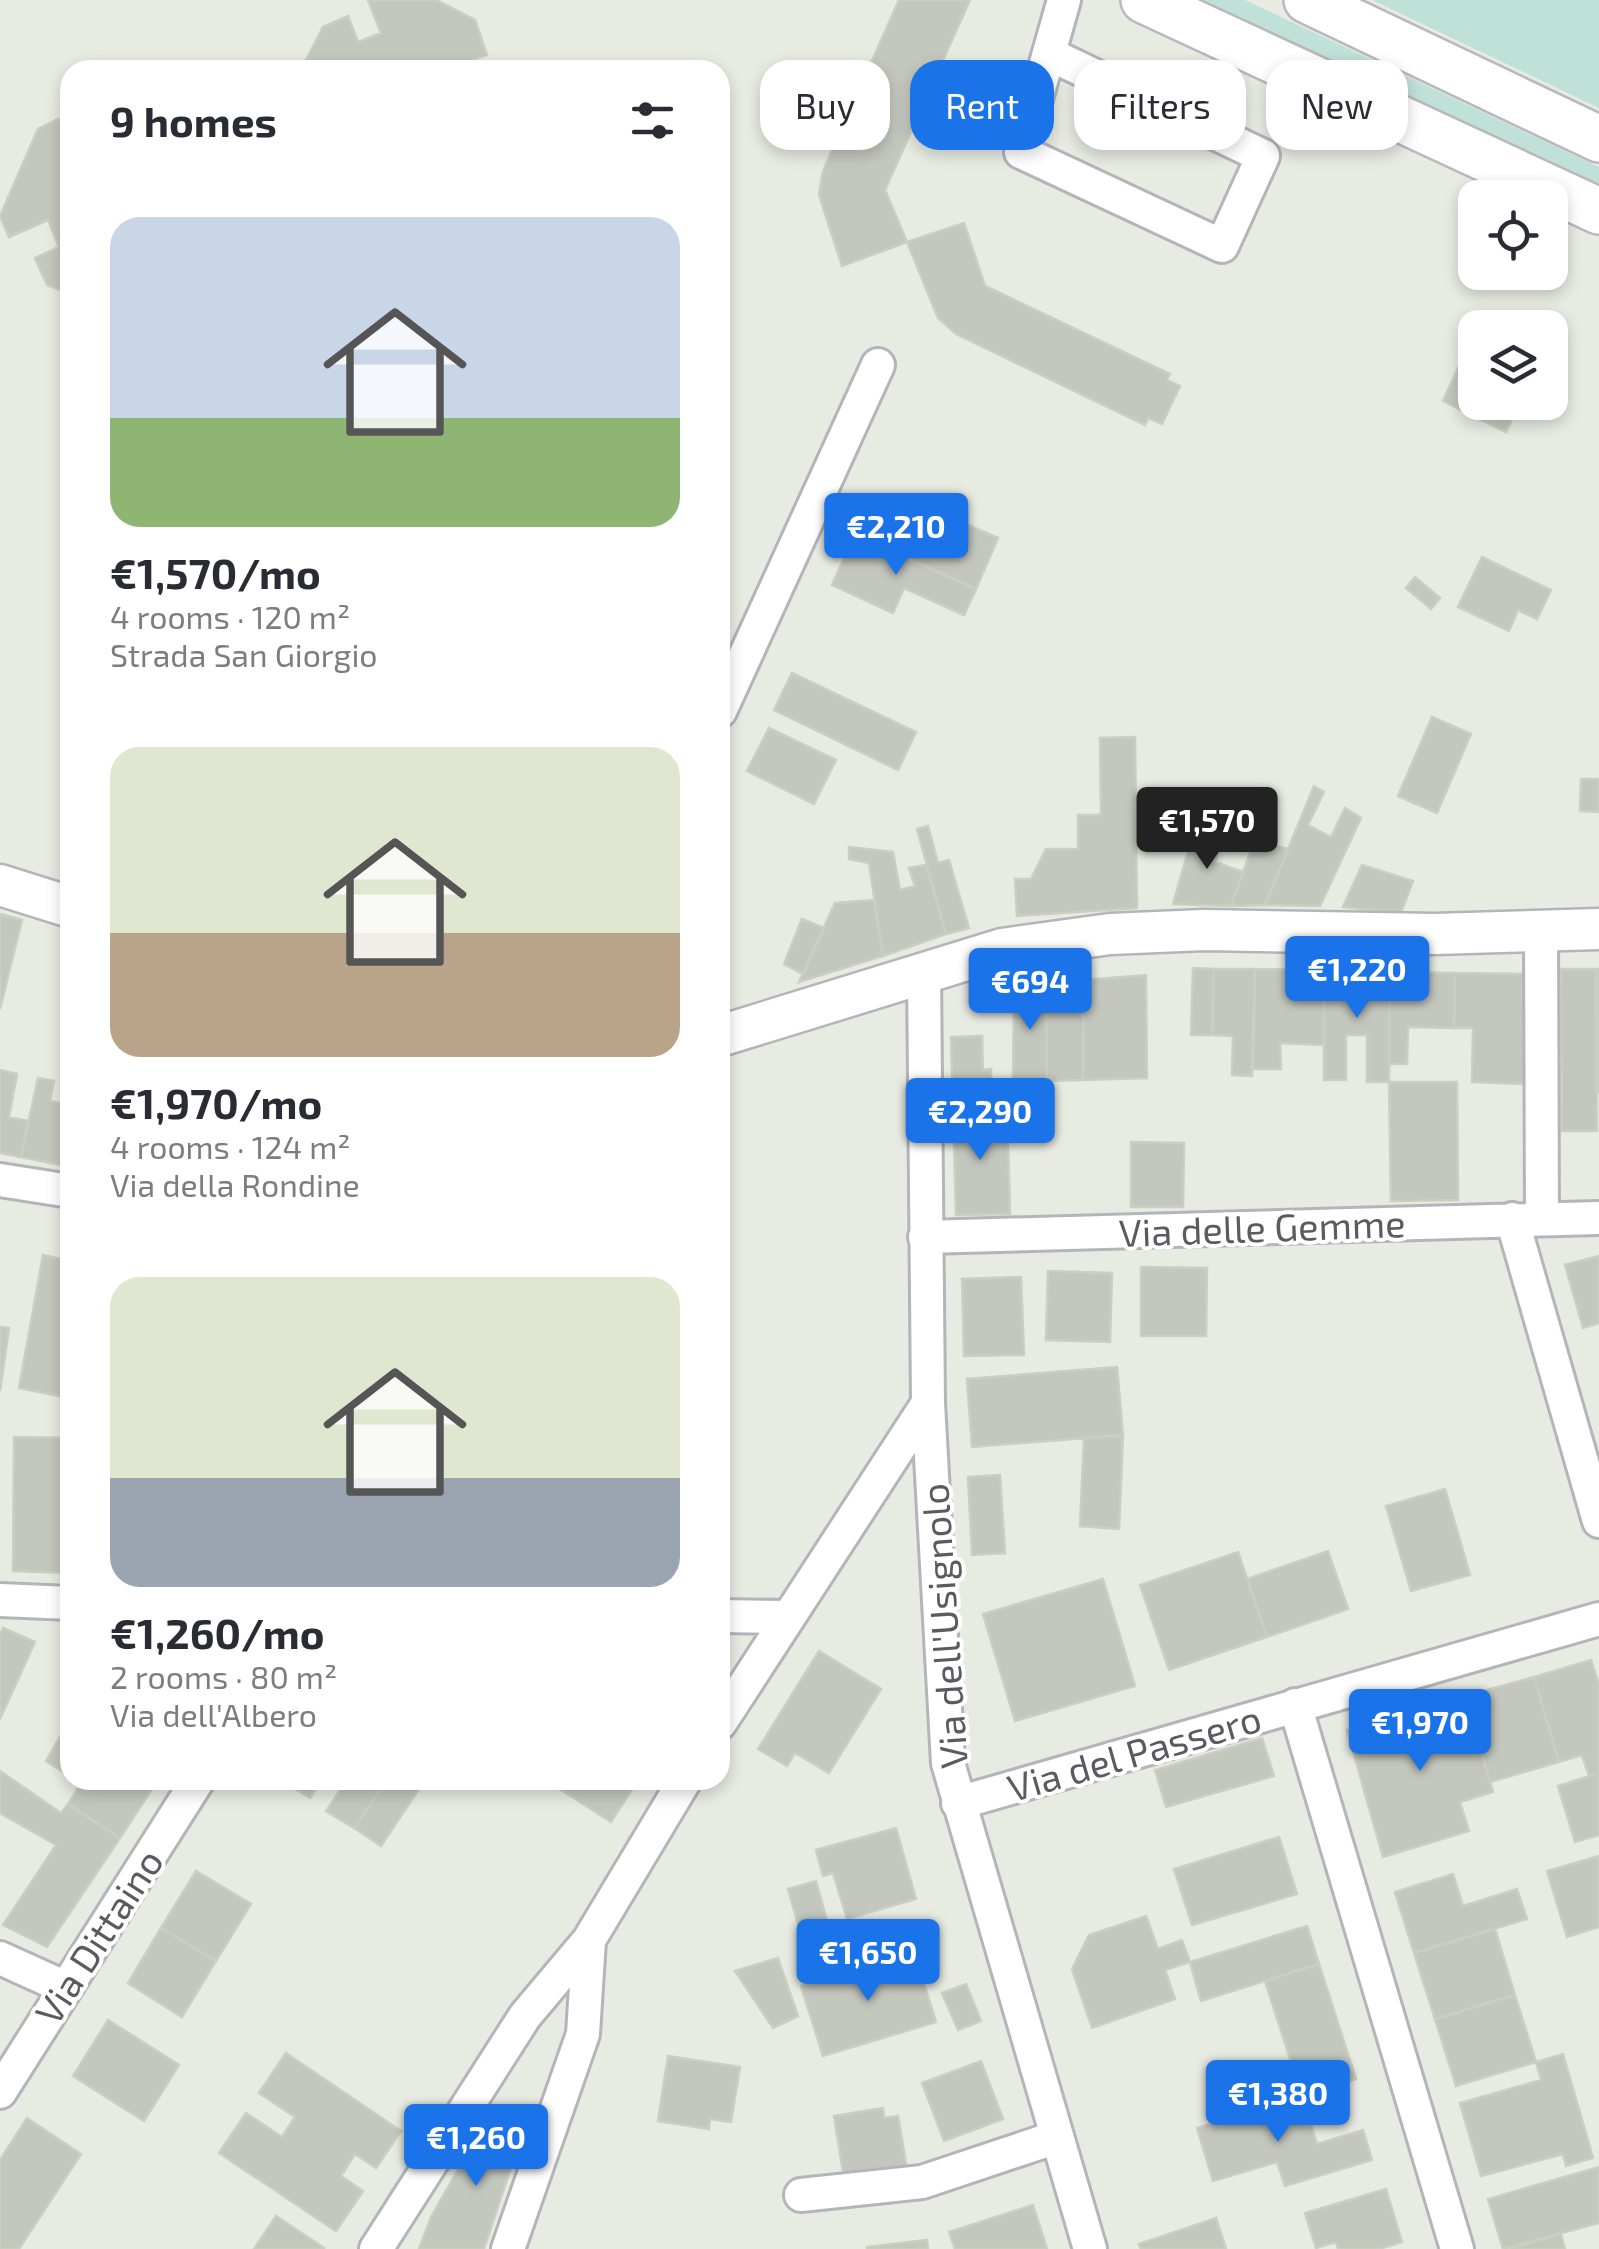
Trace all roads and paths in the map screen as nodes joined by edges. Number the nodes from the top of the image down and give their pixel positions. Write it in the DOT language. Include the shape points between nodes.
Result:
graph roads {
  1 [pos="1064,0"];
  2 [pos="1144,0"];
  3 [pos="1307,0"];
  4 [pos="1049,54"];
  5 [pos="1599,139"];
  6 [pos="1599,212"];
  7 [pos="878,365"];
  8 [pos="730,689"];
  9 [pos="0,885"];
  10 [pos="60,904"];
  11 [pos="1542,929"];
  12 [pos="1599,929"];
  13 [pos="924,971"];
  14 [pos="730,1033"];
  15 [pos="0,1180"];
  16 [pos="60,1190"];
  17 [pos="1599,1218"];
  18 [pos="1527,1219"];
  19 [pos="925,1236"];
  20 [pos="928,1403"];
  21 [pos="1599,1521"];
  22 [pos="0,1600"];
  23 [pos="60,1603"];
  24 [pos="730,1616"];
  25 [pos="786,1617"];
  26 [pos="1599,1619"];
  27 [pos="1295,1705"];
  28 [pos="730,1707"];
  29 [pos="192,1790"];
  30 [pos="678,1790"];
  31 [pos="958,1804"];
  32 [pos="589,1940"];
  33 [pos="0,1958"];
  34 [pos="64,1987"];
  35 [pos="0,2092"];
  36 [pos="1057,2137"];
  37 [pos="800,2195"];
  38 [pos="376,2249"];
  39 [pos="508,2249"];
  40 [pos="1090,2249"];
  41 [pos="1457,2249"];
  1 -- 4 [label="street"];
  2 -- 6 [label="main road"];
  3 -- 5 [label="main road"];
  4 -- 4 [label="street" via="1021,152 1222,246 1263,156"];
  7 -- 8 [label="street"];
  9 -- 10 [label="street"];
  11 -- 12 [label="street"];
  11 -- 13 [label="street" via="1110,934 1002,949"];
  11 -- 18 [label="street"];
  13 -- 14 [label="street"];
  13 -- 19 [label="street, Via dell'Usignolo"];
  15 -- 16 [label="street"];
  17 -- 18 [label="street, Via delle Gemme"];
  18 -- 19 [label="street, Via delle Gemme"];
  18 -- 21 [label="street"];
  19 -- 20 [label="street, Via dell'Usignolo"];
  20 -- 25 [label="street"];
  20 -- 31 [label="street, Via dell'Usignolo" via="948,1762"];
  22 -- 23 [label="street"];
  24 -- 25 [label="street"];
  25 -- 28 [label="street"];
  26 -- 27 [label="street, Via del Passero"];
  27 -- 31 [label="street, Via del Passero"];
  27 -- 41 [label="street"];
  29 -- 34 [label="street, Via Dittaino"];
  30 -- 32 [label="street"];
  31 -- 36 [label="street, Via dell'Usignolo"];
  32 -- 38 [label="street" via="524,2016"];
  32 -- 39 [label="street" via="583,2034"];
  33 -- 34 [label="street"];
  34 -- 35 [label="street, Via Dittaino"];
  36 -- 37 [label="street" via="922,2182"];
  36 -- 40 [label="street, Via dell'Usignolo"];
}
